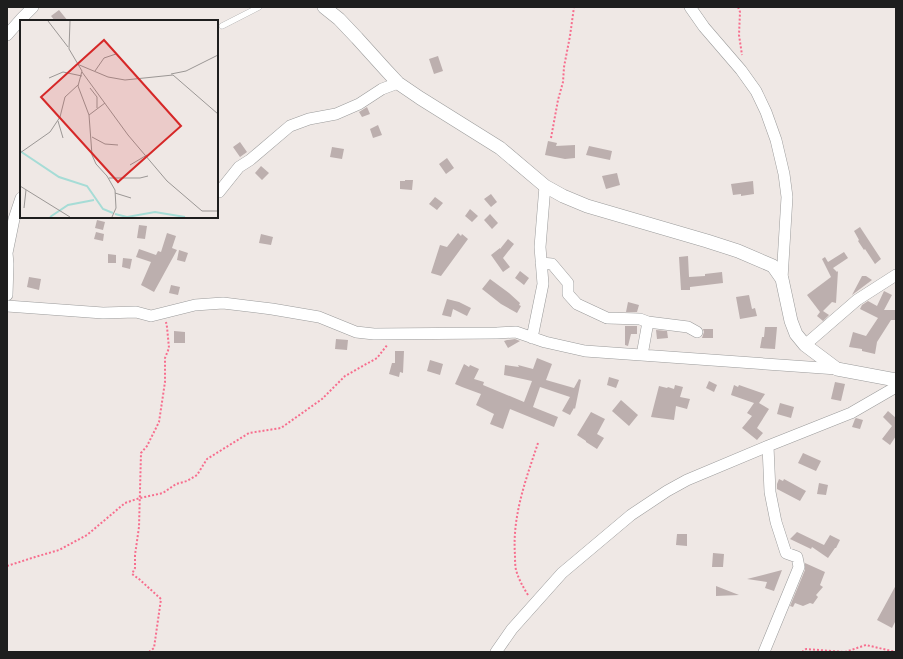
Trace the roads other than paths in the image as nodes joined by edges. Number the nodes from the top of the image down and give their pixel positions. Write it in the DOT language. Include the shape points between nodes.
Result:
graph roads {
  1 [pos="33,7"];
  2 [pos="259,7"];
  3 [pos="324,7"];
  4 [pos="690,7"];
  5 [pos="20,20"];
  6 [pos="20,20"];
  7 [pos="222,26"];
  8 [pos="7,35"];
  9 [pos="398,83"];
  10 [pos="545,186"];
  11 [pos="219,192"];
  12 [pos="20,201"];
  13 [pos="541,263"];
  14 [pos="896,275"];
  15 [pos="782,280"];
  16 [pos="7,295"];
  17 [pos="7,306"];
  18 [pos="648,322"];
  19 [pos="697,332"];
  20 [pos="532,338"];
  21 [pos="805,345"];
  22 [pos="642,355"];
  23 [pos="836,369"];
  24 [pos="896,380"];
  25 [pos="896,387"];
  26 [pos="768,446"];
  27 [pos="496,652"];
  28 [pos="764,652"];
  1 -- 5 [label="street"];
  2 -- 7 [label="lane"];
  3 -- 9 [label="street" via="339,19"];
  4 -- 15 [label="street" via="756,91 776,140 787,197"];
  6 -- 8 [label="street"];
  9 -- 10 [label="street" via="500,148"];
  9 -- 11 [label="street" via="336,114 290,126 239,167"];
  10 -- 13 [label="street"];
  10 -- 15 [label="street" via="587,206 738,251 773,266"];
  12 -- 16 [label="street" via="7,253"];
  13 -- 18 [label="street" via="552,264 568,283 568,294 577,304 607,318 640,319"];
  13 -- 20 [label="street" via="543,284"];
  14 -- 21 [label="street" via="857,300"];
  15 -- 21 [label="street" via="791,321 796,334"];
  17 -- 20 [label="street" via="103,313 136,312 151,316 195,305 223,303 319,316 356,332 516,332"];
  18 -- 19 [label="street" via="688,327"];
  18 -- 22 [label="street"];
  20 -- 22 [label="street" via="585,351"];
  21 -- 23 [label="street"];
  22 -- 23 [label="street"];
  23 -- 24 [label="street"];
  25 -- 26 [label="street" via="851,413"];
  26 -- 27 [label="street" via="687,480 631,515 562,574 512,629"];
  26 -- 28 [label="street" via="770,492 776,522 786,553 797,557 799,567"];
}
